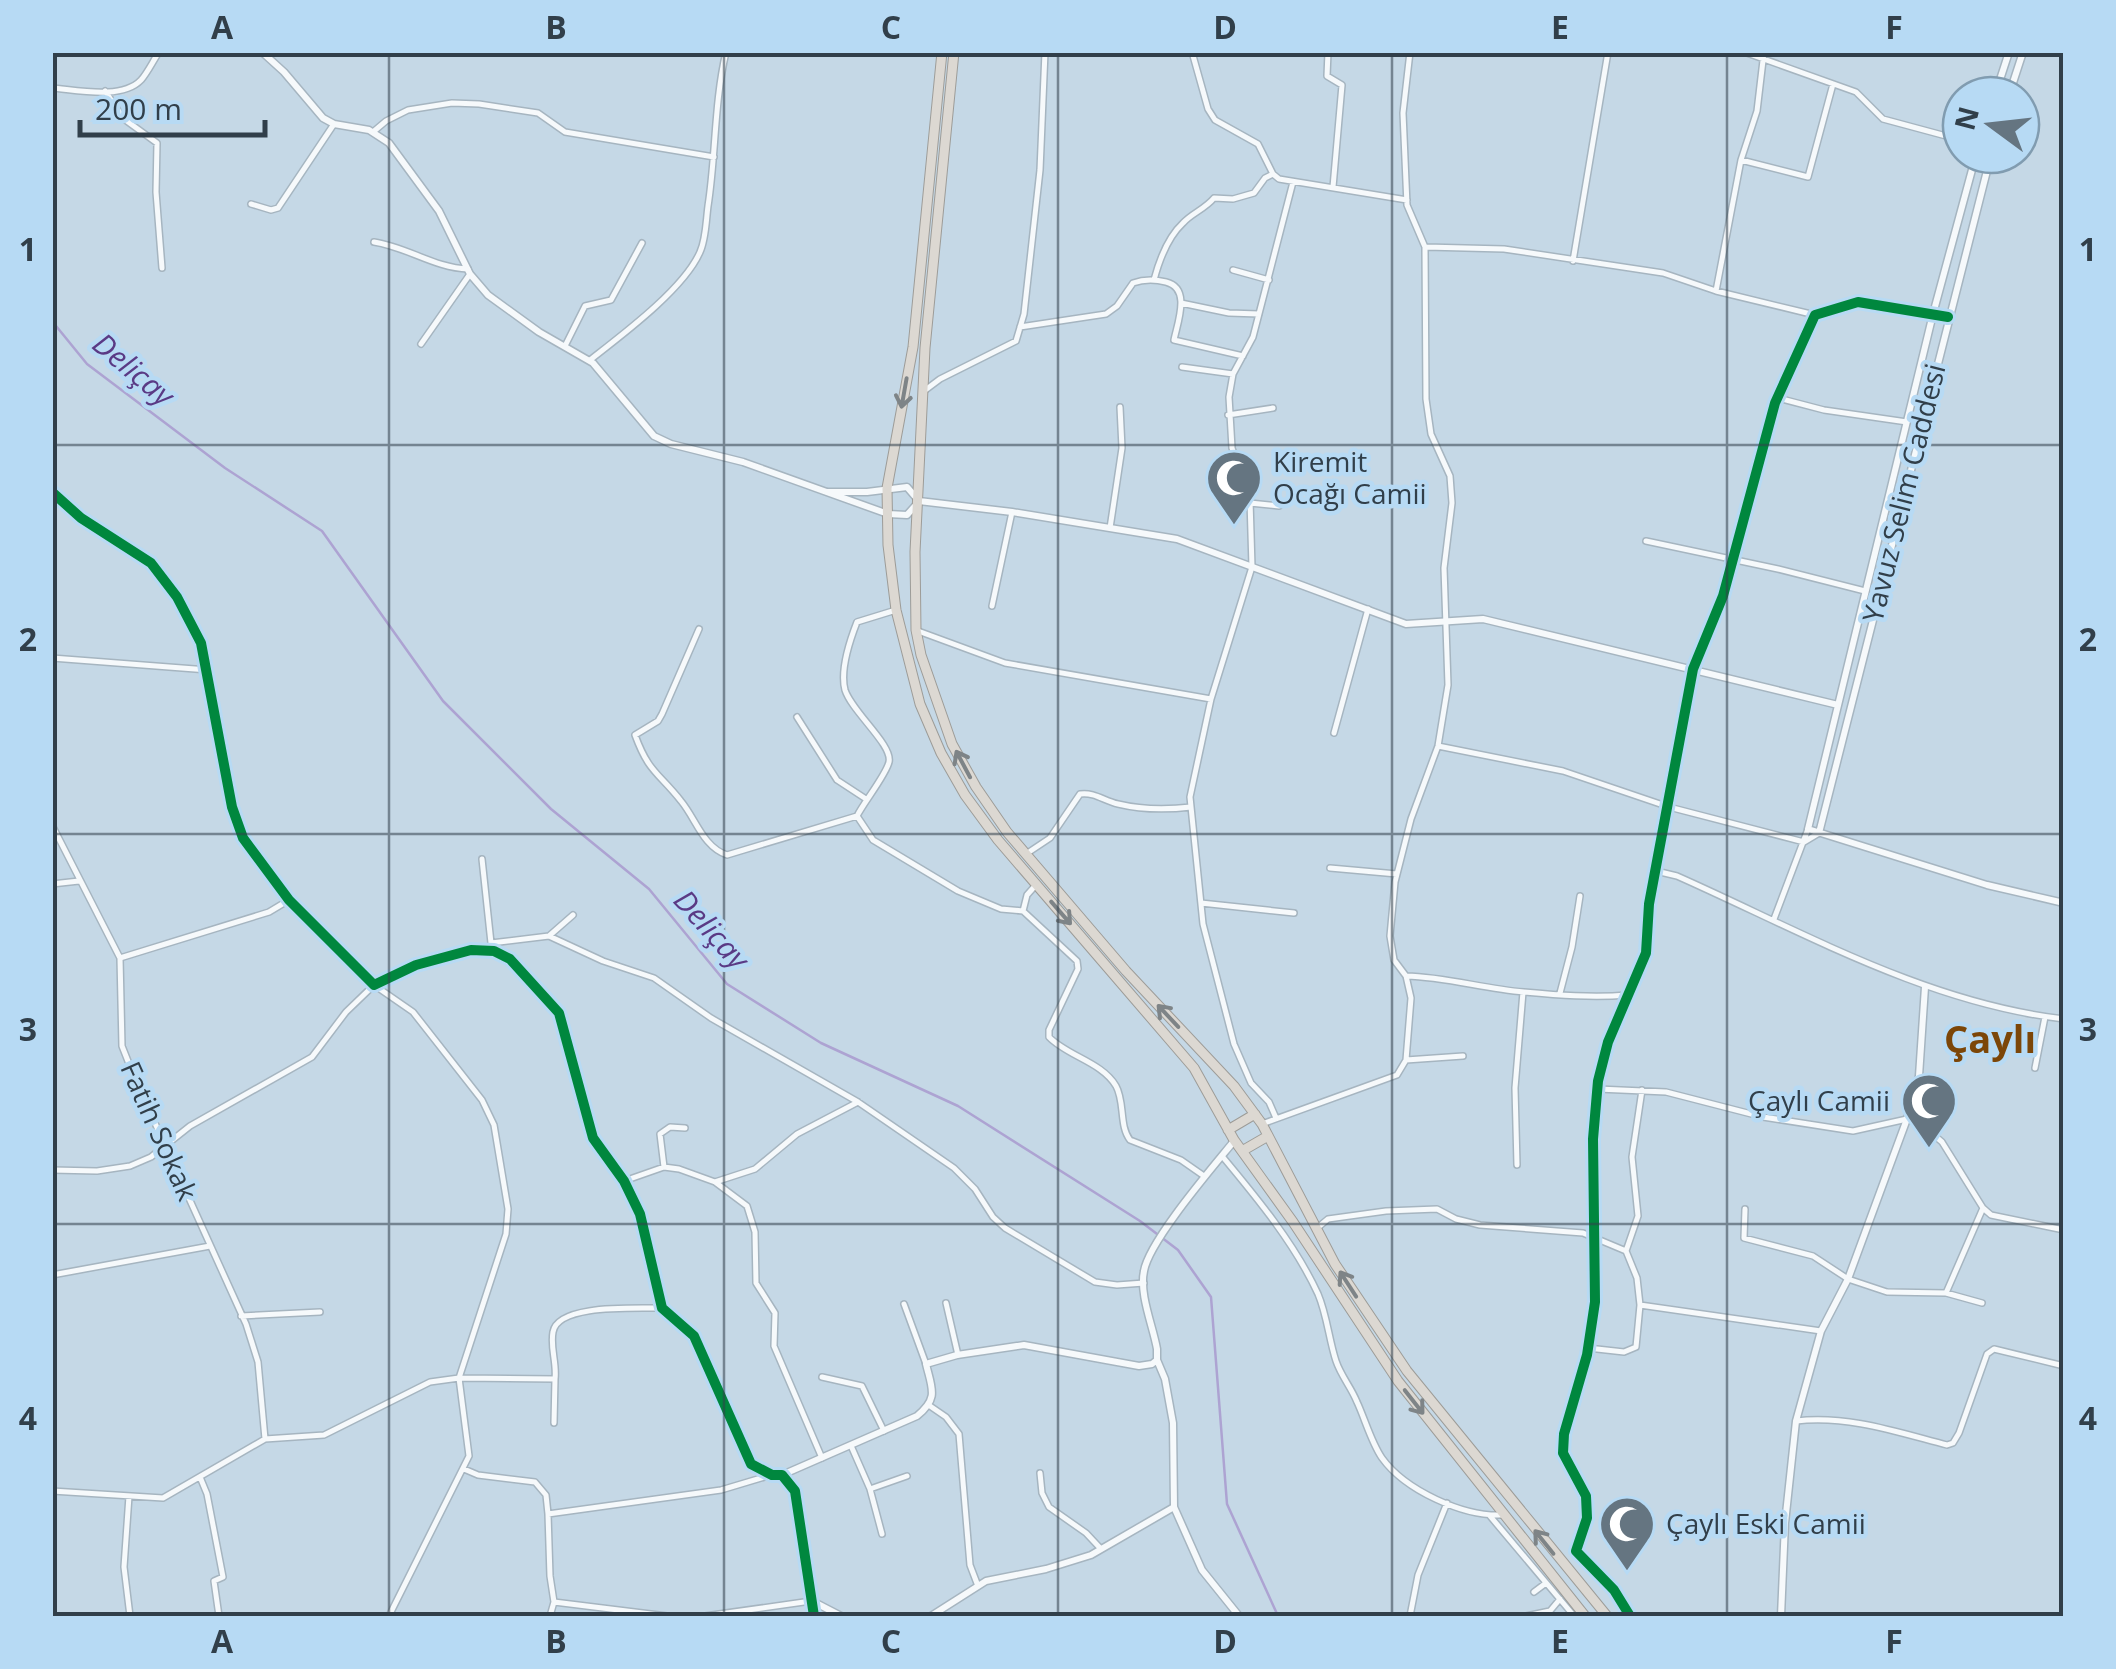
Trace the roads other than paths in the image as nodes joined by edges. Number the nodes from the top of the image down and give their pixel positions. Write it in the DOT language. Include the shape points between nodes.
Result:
graph roads {
  1 [pos="159,52"];
  2 [pos="262,52"];
  3 [pos="726,52"];
  4 [pos="942,52"];
  5 [pos="954,52"];
  6 [pos="1045,52"];
  7 [pos="1192,52"];
  8 [pos="1328,52"];
  9 [pos="1410,52"];
  10 [pos="1608,52"];
  11 [pos="1744,52"];
  12 [pos="1765,56"];
  13 [pos="1833,84"];
  14 [pos="52,88"];
  15 [pos="105,91"];
  16 [pos="334,124"];
  17 [pos="373,132"];
  18 [pos="1941,135"];
  19 [pos="714,157"];
  20 [pos="1741,160"];
  21 [pos="1273,174"];
  22 [pos="1971,175"];
  23 [pos="1986,175"];
  24 [pos="1293,182"];
  25 [pos="1333,186"];
  26 [pos="1406,200"];
  27 [pos="251,204"];
  28 [pos="374,242"];
  29 [pos="642,244"];
  30 [pos="1425,247"];
  31 [pos="1573,261"];
  32 [pos="162,268"];
  33 [pos="1232,270"];
  34 [pos="469,271"];
  35 [pos="1154,280"];
  36 [pos="1268,280"];
  37 [pos="1716,292"];
  38 [pos="1181,303"];
  39 [pos="1259,314"];
  40 [pos="1933,314"];
  41 [pos="1815,315"];
  42 [pos="1948,317"];
  43 [pos="1020,327"];
  44 [pos="421,344"];
  45 [pos="565,346"];
  46 [pos="1243,356"];
  47 [pos="589,360"];
  48 [pos="1182,368"];
  49 [pos="1234,374"];
  50 [pos="922,392"];
  51 [pos="1778,398"];
  52 [pos="1120,407"];
  53 [pos="1273,408"];
  54 [pos="1228,415"];
  55 [pos="1906,422"];
  56 [pos="887,488"];
  57 [pos="52,492"];
  58 [pos="828,492"];
  59 [pos="919,501"];
  60 [pos="1250,503"];
  61 [pos="1279,506"];
  62 [pos="1012,512"];
  63 [pos="888,514"];
  64 [pos="1110,529"];
  65 [pos="1646,542"];
  66 [pos="1732,560"];
  67 [pos="1252,567"];
  68 [pos="1866,591"];
  69 [pos="992,606"];
  70 [pos="896,610"];
  71 [pos="1368,610"];
  72 [pos="1447,620"];
  73 [pos="699,629"];
  74 [pos="916,630"];
  75 [pos="52,658"];
  76 [pos="1693,669"];
  77 [pos="208,670"];
  78 [pos="1211,699"];
  79 [pos="1838,705"];
  80 [pos="797,717"];
  81 [pos="1334,733"];
  82 [pos="1438,746"];
  83 [pos="866,799"];
  84 [pos="1191,807"];
  85 [pos="1669,807"];
  86 [pos="857,816"];
  87 [pos="52,826"];
  88 [pos="1808,829"];
  89 [pos="1819,832"];
  90 [pos="1804,842"];
  91 [pos="1026,854"];
  92 [pos="482,859"];
  93 [pos="1330,868"];
  94 [pos="1656,871"];
  95 [pos="1397,874"];
  96 [pos="79,881"];
  97 [pos="52,884"];
  98 [pos="1036,884"];
  99 [pos="1580,896"];
  100 [pos="288,900"];
  101 [pos="1201,902"];
  102 [pos="2064,903"];
  103 [pos="1023,911"];
  104 [pos="1294,913"];
  105 [pos="573,915"];
  106 [pos="1774,919"];
  107 [pos="548,936"];
  108 [pos="491,947"];
  109 [pos="120,958"];
  110 [pos="1406,976"];
  111 [pos="374,984"];
  112 [pos="1925,986"];
  113 [pos="1523,992"];
  114 [pos="1560,993"];
  115 [pos="1628,995"];
  116 [pos="2044,1016"];
  117 [pos="2064,1019"];
  118 [pos="1463,1056"];
  119 [pos="1406,1060"];
  120 [pos="2035,1068"];
  121 [pos="1598,1089"];
  122 [pos="1642,1090"];
  123 [pos="858,1102"];
  124 [pos="1255,1114"];
  125 [pos="1276,1118"];
  126 [pos="1907,1119"];
  127 [pos="1262,1124"];
  128 [pos="685,1128"];
  129 [pos="1228,1130"];
  130 [pos="1268,1136"];
  131 [pos="1234,1140"];
  132 [pos="166,1143"];
  133 [pos="1242,1151"];
  134 [pos="1222,1156"];
  135 [pos="1517,1165"];
  136 [pos="664,1166"];
  137 [pos="52,1170"];
  138 [pos="1204,1176"];
  139 [pos="624,1181"];
  140 [pos="715,1182"];
  141 [pos="1982,1208"];
  142 [pos="1745,1209"];
  143 [pos="1316,1229"];
  144 [pos="2064,1230"];
  145 [pos="1594,1238"];
  146 [pos="210,1246"];
  147 [pos="1626,1251"];
  148 [pos="52,1275"];
  149 [pos="1848,1279"];
  150 [pos="1144,1283"];
  151 [pos="1946,1292"];
  152 [pos="946,1303"];
  153 [pos="1982,1303"];
  154 [pos="904,1304"];
  155 [pos="1640,1304"];
  156 [pos="662,1308"];
  157 [pos="320,1312"];
  158 [pos="241,1316"];
  159 [pos="1822,1330"];
  160 [pos="1588,1348"];
  161 [pos="958,1354"];
  162 [pos="1157,1360"];
  163 [pos="926,1364"];
  164 [pos="2064,1366"];
  165 [pos="822,1377"];
  166 [pos="460,1378"];
  167 [pos="554,1380"];
  168 [pos="930,1406"];
  169 [pos="1796,1421"];
  170 [pos="554,1423"];
  171 [pos="885,1432"];
  172 [pos="265,1439"];
  173 [pos="852,1448"];
  174 [pos="822,1458"];
  175 [pos="464,1470"];
  176 [pos="1040,1474"];
  177 [pos="772,1475"];
  178 [pos="782,1475"];
  179 [pos="907,1476"];
  180 [pos="200,1478"];
  181 [pos="870,1490"];
  182 [pos="52,1491"];
  183 [pos="129,1496"];
  184 [pos="1447,1503"];
  185 [pos="1174,1507"];
  186 [pos="548,1514"];
  187 [pos="1503,1515"];
  188 [pos="1490,1516"];
  189 [pos="882,1534"];
  190 [pos="1101,1549"];
  191 [pos="1546,1583"];
  192 [pos="978,1586"];
  193 [pos="1534,1592"];
  194 [pos="1560,1600"];
  195 [pos="812,1601"];
  196 [pos="554,1602"];
  197 [pos="130,1616"];
  198 [pos="219,1616"];
  199 [pos="388,1616"];
  200 [pos="550,1616"];
  201 [pos="667,1616"];
  202 [pos="705,1616"];
  203 [pos="814,1616"];
  204 [pos="841,1616"];
  205 [pos="932,1616"];
  206 [pos="1240,1616"];
  207 [pos="1410,1616"];
  208 [pos="1526,1616"];
  209 [pos="1574,1616"];
  210 [pos="1586,1616"];
  211 [pos="1607,1616"];
  212 [pos="1630,1616"];
  213 [pos="1780,1616"];
  1 -- 15 [label="street" via="138,83"];
  2 -- 16 [label="street"];
  3 -- 19 [label="street"];
  4 -- 56 [label="highway, one-way" via="913,347"];
  5 -- 50 [label="highway"];
  6 -- 43 [label="street" via="1040,170"];
  7 -- 21 [label="street" via="1215,120 1258,144"];
  8 -- 25 [label="street" via="1327,76 1342,85"];
  9 -- 26 [label="street" via="1403,113"];
  10 -- 31 [label="street"];
  11 -- 12 [label="street"];
  12 -- 13 [label="street"];
  12 -- 20 [label="street"];
  13 -- 18 [label="street" via="1856,92 1883,119"];
  13 -- 20 [label="street" via="1808,177"];
  14 -- 15 [label="street"];
  15 -- 32 [label="street" via="124,119 156,143"];
  16 -- 17 [label="street"];
  16 -- 27 [label="street" via="278,208"];
  17 -- 19 [label="street" via="408,110 466,104 538,113 565,132"];
  17 -- 34 [label="street" via="389,143 440,211"];
  19 -- 47 [label="street" via="700,252 685,276"];
  20 -- 37 [label="street"];
  21 -- 24 [label="street"];
  21 -- 35 [label="street" via="1254,193 1214,198 1186,219"];
  22 -- 40 [label="street, Yavuz Selim Caddesi"];
  23 -- 42 [label="street, Yavuz Selim Caddesi"];
  24 -- 25 [label="street"];
  24 -- 36 [label="street"];
  25 -- 26 [label="street"];
  26 -- 30 [label="street"];
  28 -- 34 [label="street"];
  29 -- 45 [label="street" via="611,300 585,306"];
  30 -- 31 [label="street" via="1504,249"];
  30 -- 72 [label="street" via="1426,399 1452,503 1444,568"];
  31 -- 37 [label="street" via="1663,274"];
  33 -- 36 [label="street"];
  34 -- 44 [label="street"];
  34 -- 45 [label="street" via="488,295"];
  35 -- 38 [label="street" via="1179,289"];
  35 -- 43 [label="street" via="1133,283 1106,314"];
  36 -- 39 [label="street"];
  37 -- 41 [label="street"];
  38 -- 39 [label="street"];
  38 -- 46 [label="street" via="1174,340"];
  39 -- 46 [label="street"];
  40 -- 41 [label="street" via="1858,302"];
  40 -- 42 [label="street"];
  40 -- 55 [label="street, Yavuz Selim Caddesi"];
  41 -- 51 [label="street"];
  42 -- 89 [label="street, Yavuz Selim Caddesi"];
  43 -- 50 [label="street" via="1016,341"];
  45 -- 47 [label="street"];
  46 -- 49 [label="street"];
  47 -- 58 [label="street" via="654,436"];
  48 -- 49 [label="street"];
  49 -- 54 [label="street"];
  50 -- 59 [label="highway"];
  51 -- 55 [label="street"];
  51 -- 66 [label="street"];
  52 -- 64 [label="street" via="1122,448"];
  53 -- 54 [label="street"];
  54 -- 60 [label="street"];
  55 -- 68 [label="street, Yavuz Selim Caddesi"];
  56 -- 58 [label="street"];
  56 -- 59 [label="street" via="907,487"];
  56 -- 63 [label="highway"];
  57 -- 77 [label="street" via="151,563 202,643"];
  58 -- 63 [label="street"];
  59 -- 62 [label="street"];
  59 -- 63 [label="street" via="908,515"];
  59 -- 74 [label="highway"];
  60 -- 61 [label="street"];
  60 -- 67 [label="street"];
  62 -- 64 [label="street"];
  62 -- 69 [label="street"];
  63 -- 70 [label="highway"];
  64 -- 67 [label="street" via="1176,539"];
  65 -- 66 [label="street"];
  66 -- 68 [label="street"];
  66 -- 76 [label="street"];
  67 -- 71 [label="street"];
  67 -- 78 [label="street"];
  68 -- 79 [label="street, Yavuz Selim Caddesi"];
  70 -- 83 [label="street" via="857,622 844,678 852,706 888,749 889,763"];
  70 -- 98 [label="highway" via="940,753 964,795"];
  71 -- 72 [label="street" via="1406,624"];
  71 -- 81 [label="street"];
  72 -- 76 [label="street" via="1500,622"];
  72 -- 82 [label="street" via="1448,685"];
  73 -- 86 [label="street" via="658,721 635,736 652,772 682,801 710,846 727,856"];
  74 -- 78 [label="street" via="1005,663"];
  91 -- 74 [label="highway, one-way" via="952,744"];
  75 -- 77 [label="street"];
  76 -- 79 [label="street"];
  76 -- 85 [label="street"];
  77 -- 100 [label="street" via="242,838"];
  78 -- 84 [label="street"];
  79 -- 88 [label="street, Yavuz Selim Caddesi"];
  80 -- 83 [label="street" via="837,780"];
  82 -- 85 [label="street" via="1564,771"];
  82 -- 95 [label="street"];
  83 -- 86 [label="street"];
  84 -- 91 [label="street" via="1158,810 1080,794 1050,838"];
  84 -- 101 [label="street"];
  85 -- 90 [label="street"];
  85 -- 94 [label="street"];
  86 -- 103 [label="street" via="872,840 958,892"];
  87 -- 96 [label="street, Fatih Sokak"];
  88 -- 89 [label="street"];
  88 -- 90 [label="street"];
  89 -- 90 [label="street"];
  89 -- 102 [label="street"];
  90 -- 106 [label="street"];
  124 -- 91 [label="highway, one-way"];
  92 -- 108 [label="street"];
  93 -- 95 [label="street"];
  94 -- 106 [label="street"];
  94 -- 115 [label="street" via="1646,953"];
  95 -- 110 [label="street" via="1390,936 1394,960"];
  96 -- 97 [label="street"];
  96 -- 109 [label="street, Fatih Sokak"];
  98 -- 103 [label="street"];
  98 -- 129 [label="highway, one-way" via="1194,1068"];
  99 -- 114 [label="street"];
  100 -- 109 [label="street" via="269,912"];
  100 -- 111 [label="street"];
  101 -- 104 [label="street"];
  101 -- 125 [label="street" via="1234,1044"];
  103 -- 138 [label="street" via="1077,961 1050,1037 1110,1078 1130,1140"];
  105 -- 107 [label="street"];
  106 -- 112 [label="street"];
  107 -- 108 [label="street"];
  107 -- 123 [label="street" via="654,978"];
  108 -- 111 [label="street" via="416,965"];
  108 -- 139 [label="street" via="559,1013 593,1138"];
  109 -- 132 [label="street, Fatih Sokak" via="122,1046"];
  110 -- 113 [label="street"];
  110 -- 119 [label="street"];
  111 -- 132 [label="street" via="312,1057"];
  111 -- 166 [label="street" via="412,1012 494,1125 506,1234"];
  112 -- 116 [label="street"];
  112 -- 126 [label="street" via="1919,1076"];
  113 -- 114 [label="street"];
  113 -- 135 [label="street"];
  114 -- 115 [label="street"];
  115 -- 121 [label="street"];
  116 -- 117 [label="street"];
  116 -- 120 [label="street"];
  118 -- 119 [label="street"];
  119 -- 125 [label="street" via="1396,1075"];
  121 -- 122 [label="street"];
  121 -- 145 [label="street"];
  122 -- 126 [label="street" via="1819,1128 1853,1131"];
  122 -- 147 [label="street" via="1632,1157 1638,1216"];
  123 -- 140 [label="street" via="797,1134 755,1169"];
  123 -- 150 [label="street" via="954,1168 1005,1228 1094,1282"];
  124 -- 127 [label="highway"];
  124 -- 129 [label="highway"];
  125 -- 127 [label="street"];
  126 -- 141 [label="street" via="1942,1142"];
  126 -- 149 [label="street"];
  127 -- 130 [label="highway"];
  128 -- 136 [label="street" via="660,1134"];
  129 -- 131 [label="highway"];
  130 -- 133 [label="highway"];
  130 -- 143 [label="highway"];
  131 -- 133 [label="highway"];
  131 -- 134 [label="street"];
  132 -- 137 [label="street" via="130,1166"];
  132 -- 146 [label="street, Fatih Sokak"];
  133 -- 187 [label="highway, one-way" via="1398,1381"];
  134 -- 138 [label="street"];
  134 -- 184 [label="street" via="1294,1251 1319,1297 1342,1378 1382,1456 1407,1485"];
  136 -- 139 [label="street"];
  136 -- 140 [label="street"];
  138 -- 150 [label="street" via="1154,1248"];
  139 -- 156 [label="street" via="640,1214"];
  140 -- 174 [label="street" via="746,1206 755,1232 756,1283 775,1313 774,1346"];
  141 -- 144 [label="street"];
  141 -- 151 [label="street"];
  142 -- 149 [label="street" via="1744,1238 1813,1256"];
  143 -- 145 [label="street" via="1328,1219 1437,1209 1480,1225"];
  211 -- 143 [label="highway, one-way" via="1406,1371"];
  145 -- 147 [label="street"];
  145 -- 160 [label="street"];
  146 -- 148 [label="street"];
  146 -- 158 [label="street, Fatih Sokak"];
  147 -- 155 [label="street"];
  149 -- 151 [label="street" via="1887,1292"];
  149 -- 159 [label="street"];
  150 -- 162 [label="street"];
  151 -- 153 [label="street"];
  152 -- 161 [label="street"];
  154 -- 163 [label="street"];
  155 -- 159 [label="street"];
  155 -- 160 [label="street" via="1636,1348"];
  156 -- 167 [label="street" via="588,1310 562,1318 552,1337"];
  156 -- 177 [label="street" via="694,1336 751,1464"];
  157 -- 158 [label="street"];
  158 -- 172 [label="street, Fatih Sokak" via="258,1362"];
  159 -- 169 [label="street"];
  160 -- 212 [label="street" via="1564,1434 1563,1453 1586,1496 1576,1551"];
  161 -- 162 [label="street" via="1024,1344 1140,1366"];
  161 -- 163 [label="street"];
  162 -- 185 [label="street" via="1173,1423"];
  163 -- 168 [label="street"];
  164 -- 169 [label="street" via="1994,1349 1954,1443 1855,1422"];
  165 -- 171 [label="street" via="862,1386"];
  166 -- 167 [label="street"];
  166 -- 172 [label="street" via="430,1382 324,1435"];
  166 -- 175 [label="street" via="469,1456"];
  167 -- 170 [label="street"];
  168 -- 171 [label="street"];
  168 -- 192 [label="street" via="959,1434 970,1565"];
  169 -- 213 [label="street"];
  171 -- 173 [label="street"];
  172 -- 180 [label="street"];
  173 -- 174 [label="street"];
  173 -- 181 [label="street"];
  174 -- 178 [label="street"];
  175 -- 186 [label="street" via="535,1482 546,1495"];
  175 -- 199 [label="street"];
  176 -- 190 [label="street" via="1049,1507"];
  177 -- 178 [label="street"];
  177 -- 186 [label="street" via="722,1490"];
  178 -- 195 [label="street" via="795,1490"];
  179 -- 181 [label="street"];
  180 -- 183 [label="street" via="162,1498"];
  180 -- 198 [label="street" via="223,1578 214,1581"];
  181 -- 189 [label="street"];
  182 -- 183 [label="street"];
  183 -- 197 [label="street" via="124,1567"];
  184 -- 188 [label="street"];
  184 -- 207 [label="street"];
  185 -- 190 [label="street"];
  185 -- 206 [label="street" via="1202,1570"];
  186 -- 196 [label="street"];
  187 -- 188 [label="street"];
  187 -- 210 [label="highway"];
  188 -- 191 [label="street"];
  190 -- 192 [label="street"];
  191 -- 193 [label="street"];
  191 -- 194 [label="street"];
  192 -- 205 [label="street"];
  194 -- 208 [label="street" via="1550,1612"];
  194 -- 209 [label="street"];
  195 -- 202 [label="street"];
  195 -- 203 [label="street"];
  195 -- 204 [label="street"];
  196 -- 200 [label="street"];
  196 -- 201 [label="street"];
}
